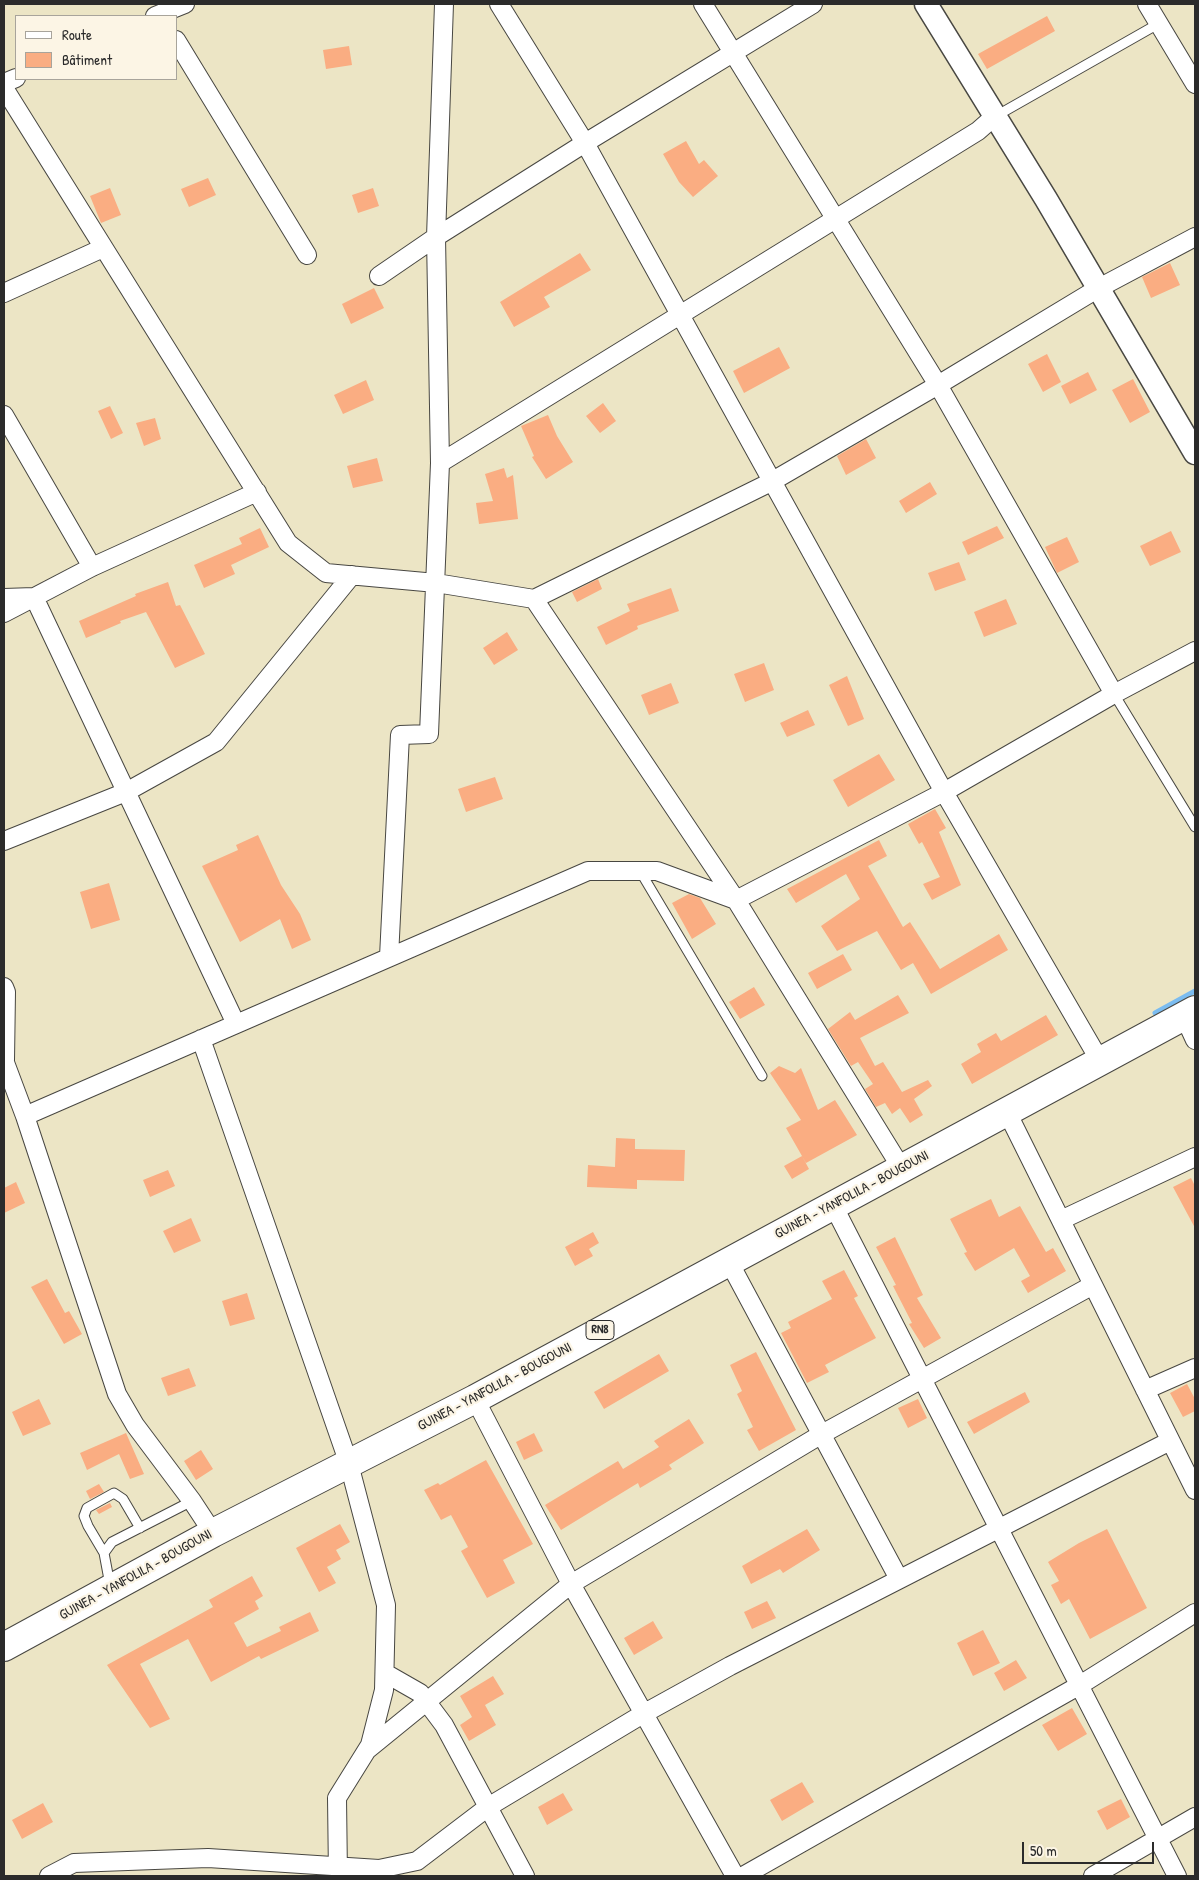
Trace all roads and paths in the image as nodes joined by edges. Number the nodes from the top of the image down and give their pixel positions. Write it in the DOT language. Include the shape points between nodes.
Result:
graph roads {
  1 [pos="185,4"];
  2 [pos="444,4"];
  3 [pos="499,4"];
  4 [pos="703,4"];
  5 [pos="813,4"];
  6 [pos="926,4"];
  7 [pos="1147,4"];
  8 [pos="158,13"];
  9 [pos="1158,24"];
  10 [pos="178,43"];
  11 [pos="733,54"];
  12 [pos="1195,84"];
  13 [pos="4,88"];
  14 [pos="995,116"];
  15 [pos="585,143"];
  16 [pos="837,219"];
  17 [pos="436,236"];
  18 [pos="1195,237"];
  19 [pos="103,248"];
  20 [pos="307,255"];
  21 [pos="380,276"];
  22 [pos="1097,289"];
  23 [pos="4,293"];
  24 [pos="681,315"];
  25 [pos="938,385"];
  26 [pos="4,415"];
  27 [pos="1195,453"];
  28 [pos="440,463"];
  29 [pos="771,482"];
  30 [pos="257,492"];
  31 [pos="92,567"];
  32 [pos="352,575"];
  33 [pos="436,583"];
  34 [pos="34,597"];
  35 [pos="4,598"];
  36 [pos="534,599"];
  37 [pos="4,613"];
  38 [pos="1195,651"];
  39 [pos="1114,694"];
  40 [pos="126,792"];
  41 [pos="944,792"];
  42 [pos="1195,827"];
  43 [pos="4,841"];
  44 [pos="640,871"];
  45 [pos="736,900"];
  46 [pos="389,957"];
  47 [pos="4,987"];
  48 [pos="1189,1013"];
  49 [pos="236,1024"];
  50 [pos="201,1040"];
  51 [pos="1195,1040"];
  52 [pos="4,1060"];
  53 [pos="1100,1061"];
  54 [pos="762,1076"];
  55 [pos="1007,1112"];
  56 [pos="25,1116"];
  57 [pos="1195,1157"];
  58 [pos="902,1170"];
  59 [pos="834,1205"];
  60 [pos="1062,1220"];
  61 [pos="728,1260"];
  62 [pos="1093,1285"];
  63 [pos="1195,1368"];
  64 [pos="923,1377"];
  65 [pos="1145,1390"];
  66 [pos="475,1399"];
  67 [pos="822,1434"];
  68 [pos="1170,1441"];
  69 [pos="349,1464"];
  70 [pos="1195,1490"];
  71 [pos="192,1501"];
  72 [pos="140,1528"];
  73 [pos="999,1528"];
  74 [pos="213,1533"];
  75 [pos="104,1553"];
  76 [pos="899,1579"];
  77 [pos="570,1584"];
  78 [pos="111,1589"];
  79 [pos="1195,1613"];
  80 [pos="4,1647"];
  81 [pos="385,1674"];
  82 [pos="1080,1685"];
  83 [pos="426,1702"];
  84 [pos="643,1714"];
  85 [pos="367,1751"];
  86 [pos="488,1806"];
  87 [pos="1195,1817"];
  88 [pos="1157,1839"];
  89 [pos="338,1872"];
  90 [pos="49,1876"];
  91 [pos="525,1876"];
  92 [pos="735,1876"];
  93 [pos="743,1876"];
  94 [pos="1093,1876"];
  95 [pos="1177,1876"];
  1 -- 8 [label="street"];
  2 -- 17 [label="street"];
  3 -- 15 [label="street"];
  4 -- 11 [label="street"];
  5 -- 11 [label="street"];
  6 -- 14 [label="street"];
  7 -- 9 [label="street"];
  9 -- 12 [label="street"];
  9 -- 14 [label="lane"];
  10 -- 20 [label="street"];
  11 -- 15 [label="street"];
  11 -- 16 [label="street"];
  13 -- 19 [label="street"];
  14 -- 16 [label="street" via="978,131"];
  14 -- 22 [label="street"];
  15 -- 17 [label="street"];
  15 -- 24 [label="street"];
  16 -- 24 [label="street"];
  16 -- 25 [label="street"];
  17 -- 21 [label="street"];
  17 -- 28 [label="street"];
  18 -- 22 [label="street"];
  19 -- 23 [label="street"];
  19 -- 30 [label="street"];
  22 -- 25 [label="street"];
  22 -- 27 [label="street"];
  24 -- 28 [label="street"];
  24 -- 29 [label="street"];
  25 -- 29 [label="street"];
  25 -- 39 [label="street"];
  26 -- 31 [label="street"];
  28 -- 33 [label="street"];
  29 -- 36 [label="street"];
  29 -- 41 [label="street"];
  30 -- 31 [label="street"];
  30 -- 32 [label="street" via="288,543 326,573"];
  31 -- 34 [label="street"];
  32 -- 33 [label="street"];
  32 -- 40 [label="street" via="216,742"];
  33 -- 36 [label="street"];
  33 -- 46 [label="street" via="430,734 400,736"];
  34 -- 35 [label="street"];
  34 -- 37 [label="street"];
  34 -- 40 [label="street"];
  36 -- 45 [label="street"];
  38 -- 39 [label="street"];
  39 -- 41 [label="street"];
  39 -- 42 [label="lane"];
  40 -- 43 [label="street"];
  40 -- 49 [label="street"];
  41 -- 45 [label="street"];
  41 -- 53 [label="street"];
  44 -- 45 [label="street" via="657,871"];
  44 -- 46 [label="street" via="588,871"];
  44 -- 54 [label="lane"];
  45 -- 58 [label="street"];
  46 -- 49 [label="street"];
  47 -- 52 [label="street"];
  48 -- 51 [label="street"];
  48 -- 53 [label="main road, GUINEA - YANFOLILA - BOUGOUNI / RN8"];
  49 -- 50 [label="street"];
  50 -- 56 [label="street"];
  50 -- 69 [label="street"];
  52 -- 56 [label="street"];
  53 -- 55 [label="main road, GUINEA - YANFOLILA - BOUGOUNI / RN8"];
  55 -- 58 [label="main road, GUINEA - YANFOLILA - BOUGOUNI / RN8"];
  55 -- 60 [label="street"];
  56 -- 71 [label="street" via="117,1394 135,1425"];
  57 -- 60 [label="street"];
  58 -- 59 [label="main road, GUINEA - YANFOLILA - BOUGOUNI / RN8"];
  59 -- 61 [label="main road, GUINEA - YANFOLILA - BOUGOUNI / RN8"];
  59 -- 64 [label="street"];
  60 -- 62 [label="street"];
  61 -- 66 [label="main road, GUINEA - YANFOLILA - BOUGOUNI / RN8"];
  61 -- 67 [label="street"];
  62 -- 64 [label="street"];
  62 -- 65 [label="street"];
  63 -- 65 [label="street"];
  64 -- 67 [label="street"];
  64 -- 73 [label="street"];
  65 -- 68 [label="street"];
  66 -- 69 [label="main road, GUINEA - YANFOLILA - BOUGOUNI / RN8"];
  66 -- 77 [label="street"];
  67 -- 76 [label="street"];
  67 -- 77 [label="street"];
  68 -- 70 [label="street"];
  68 -- 73 [label="street"];
  69 -- 74 [label="main road, GUINEA - YANFOLILA - BOUGOUNI / RN8"];
  69 -- 81 [label="street" via="386,1605"];
  71 -- 72 [label="lane"];
  71 -- 74 [label="street"];
  72 -- 75 [label="lane" via="112,1542"];
  72 -- 75 [label="lane" via="123,1498 114,1493 87,1508 84,1516"];
  73 -- 76 [label="street"];
  73 -- 82 [label="street"];
  74 -- 78 [label="main road, GUINEA - YANFOLILA - BOUGOUNI / RN8"];
  75 -- 78 [label="lane"];
  76 -- 84 [label="street"];
  77 -- 83 [label="street"];
  77 -- 84 [label="street"];
  78 -- 80 [label="main road, GUINEA - YANFOLILA - BOUGOUNI / RN8"];
  79 -- 82 [label="street"];
  81 -- 83 [label="street" via="420,1693"];
  81 -- 85 [label="street" via="384,1690"];
  82 -- 88 [label="street"];
  82 -- 93 [label="street"];
  83 -- 85 [label="street"];
  83 -- 86 [label="street" via="444,1725"];
  84 -- 86 [label="street"];
  84 -- 92 [label="street"];
  85 -- 89 [label="street" via="337,1798"];
  86 -- 89 [label="street" via="417,1860 379,1869"];
  86 -- 91 [label="street"];
  87 -- 88 [label="street"];
  88 -- 94 [label="street"];
  88 -- 95 [label="street"];
  89 -- 90 [label="street" via="208,1858 74,1863"];
}
